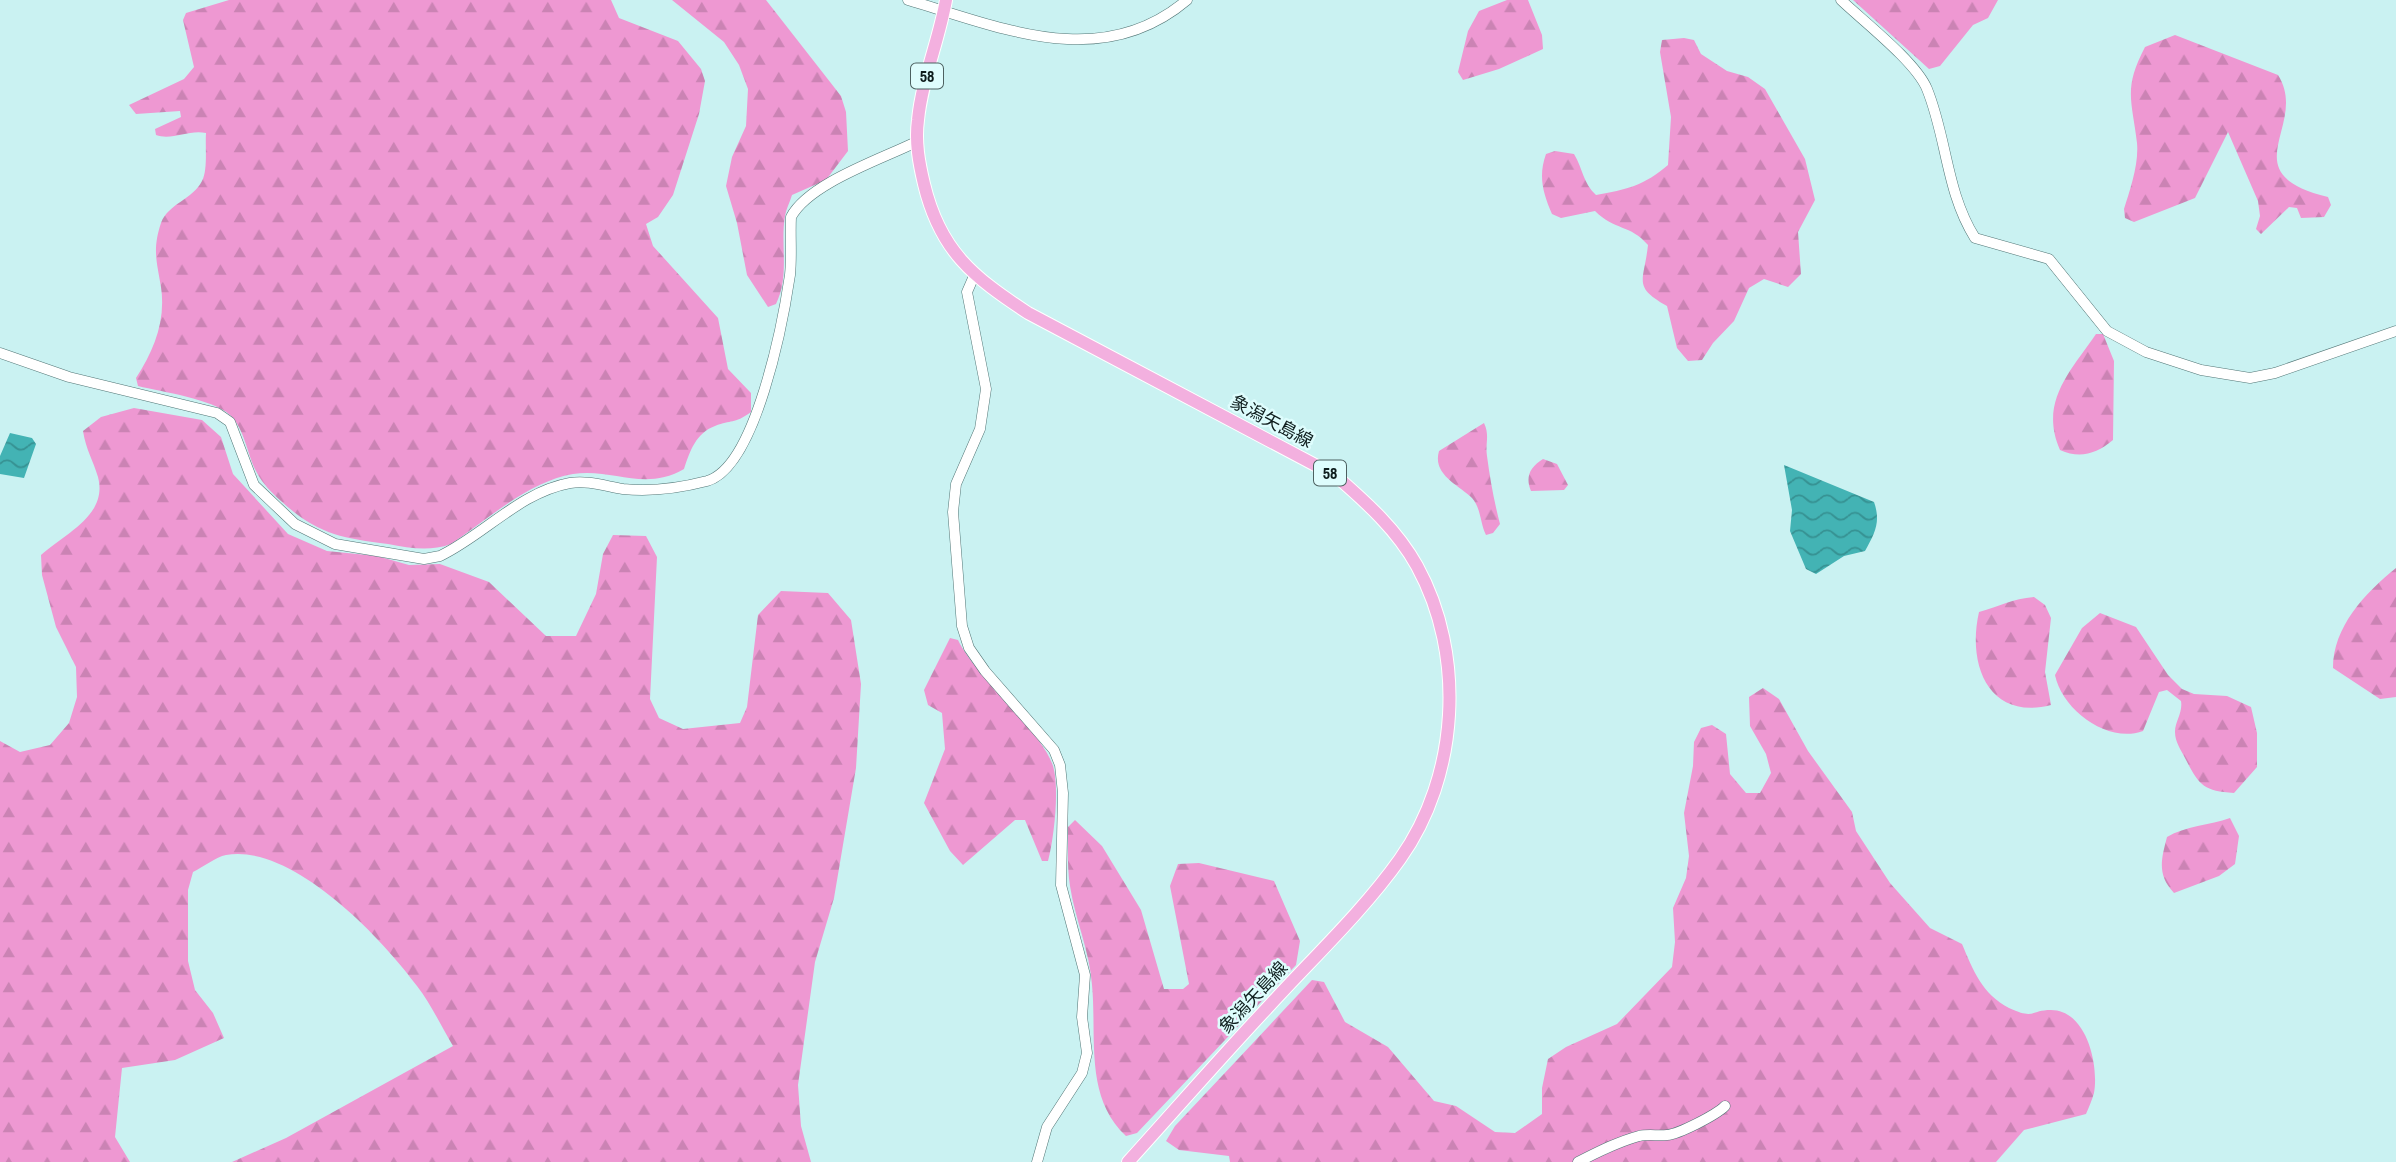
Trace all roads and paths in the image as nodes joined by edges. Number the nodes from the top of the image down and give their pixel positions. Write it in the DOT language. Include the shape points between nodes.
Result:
graph roads {
  1 [pos="908,0"];
  2 [pos="1187,0"];
  3 [pos="1841,0"];
  4 [pos="945,5"];
  5 [pos="916,142"];
  6 [pos="974,276"];
  7 [pos="2396,331"];
  8 [pos="0,353"];
  9 [pos="1725,1106"];
  10 [pos="1037,1162"];
  11 [pos="1128,1162"];
  12 [pos="1578,1162"];
  1 -- 4 [label="street"];
  2 -- 4 [label="street" via="1146,25 1074,41 1035,38"];
  3 -- 7 [label="street" via="1927,88 1954,194 1975,238 2049,259 2107,331 2146,352 2201,370 2250,378"];
  4 -- 5 [label="main road, 象潟矢島線 / 58"];
  5 -- 6 [label="main road, 象潟矢島線 / 58" via="930,210 944,239"];
  5 -- 8 [label="street" via="825,186 794,210 790,217 790,272 770,376 737,458 721,473 689,485 647,490 570,483 534,495 440,555 424,559 335,544 295,524 254,485 230,422 217,412 69,377"];
  6 -- 10 [label="street" via="967,292 985,390 980,429 956,484 953,512 962,626 969,648 985,671 1054,750 1060,765 1060,884 1085,975 1087,1054 1082,1073 1047,1127"];
  6 -- 11 [label="main road, 象潟矢島線 / 58" via="1028,313 1336,476 1370,505 1404,547 1429,592 1444,646 1447,746 1432,796 1401,857"];
  9 -- 12 [label="street" via="1682,1132 1642,1135"];
}
